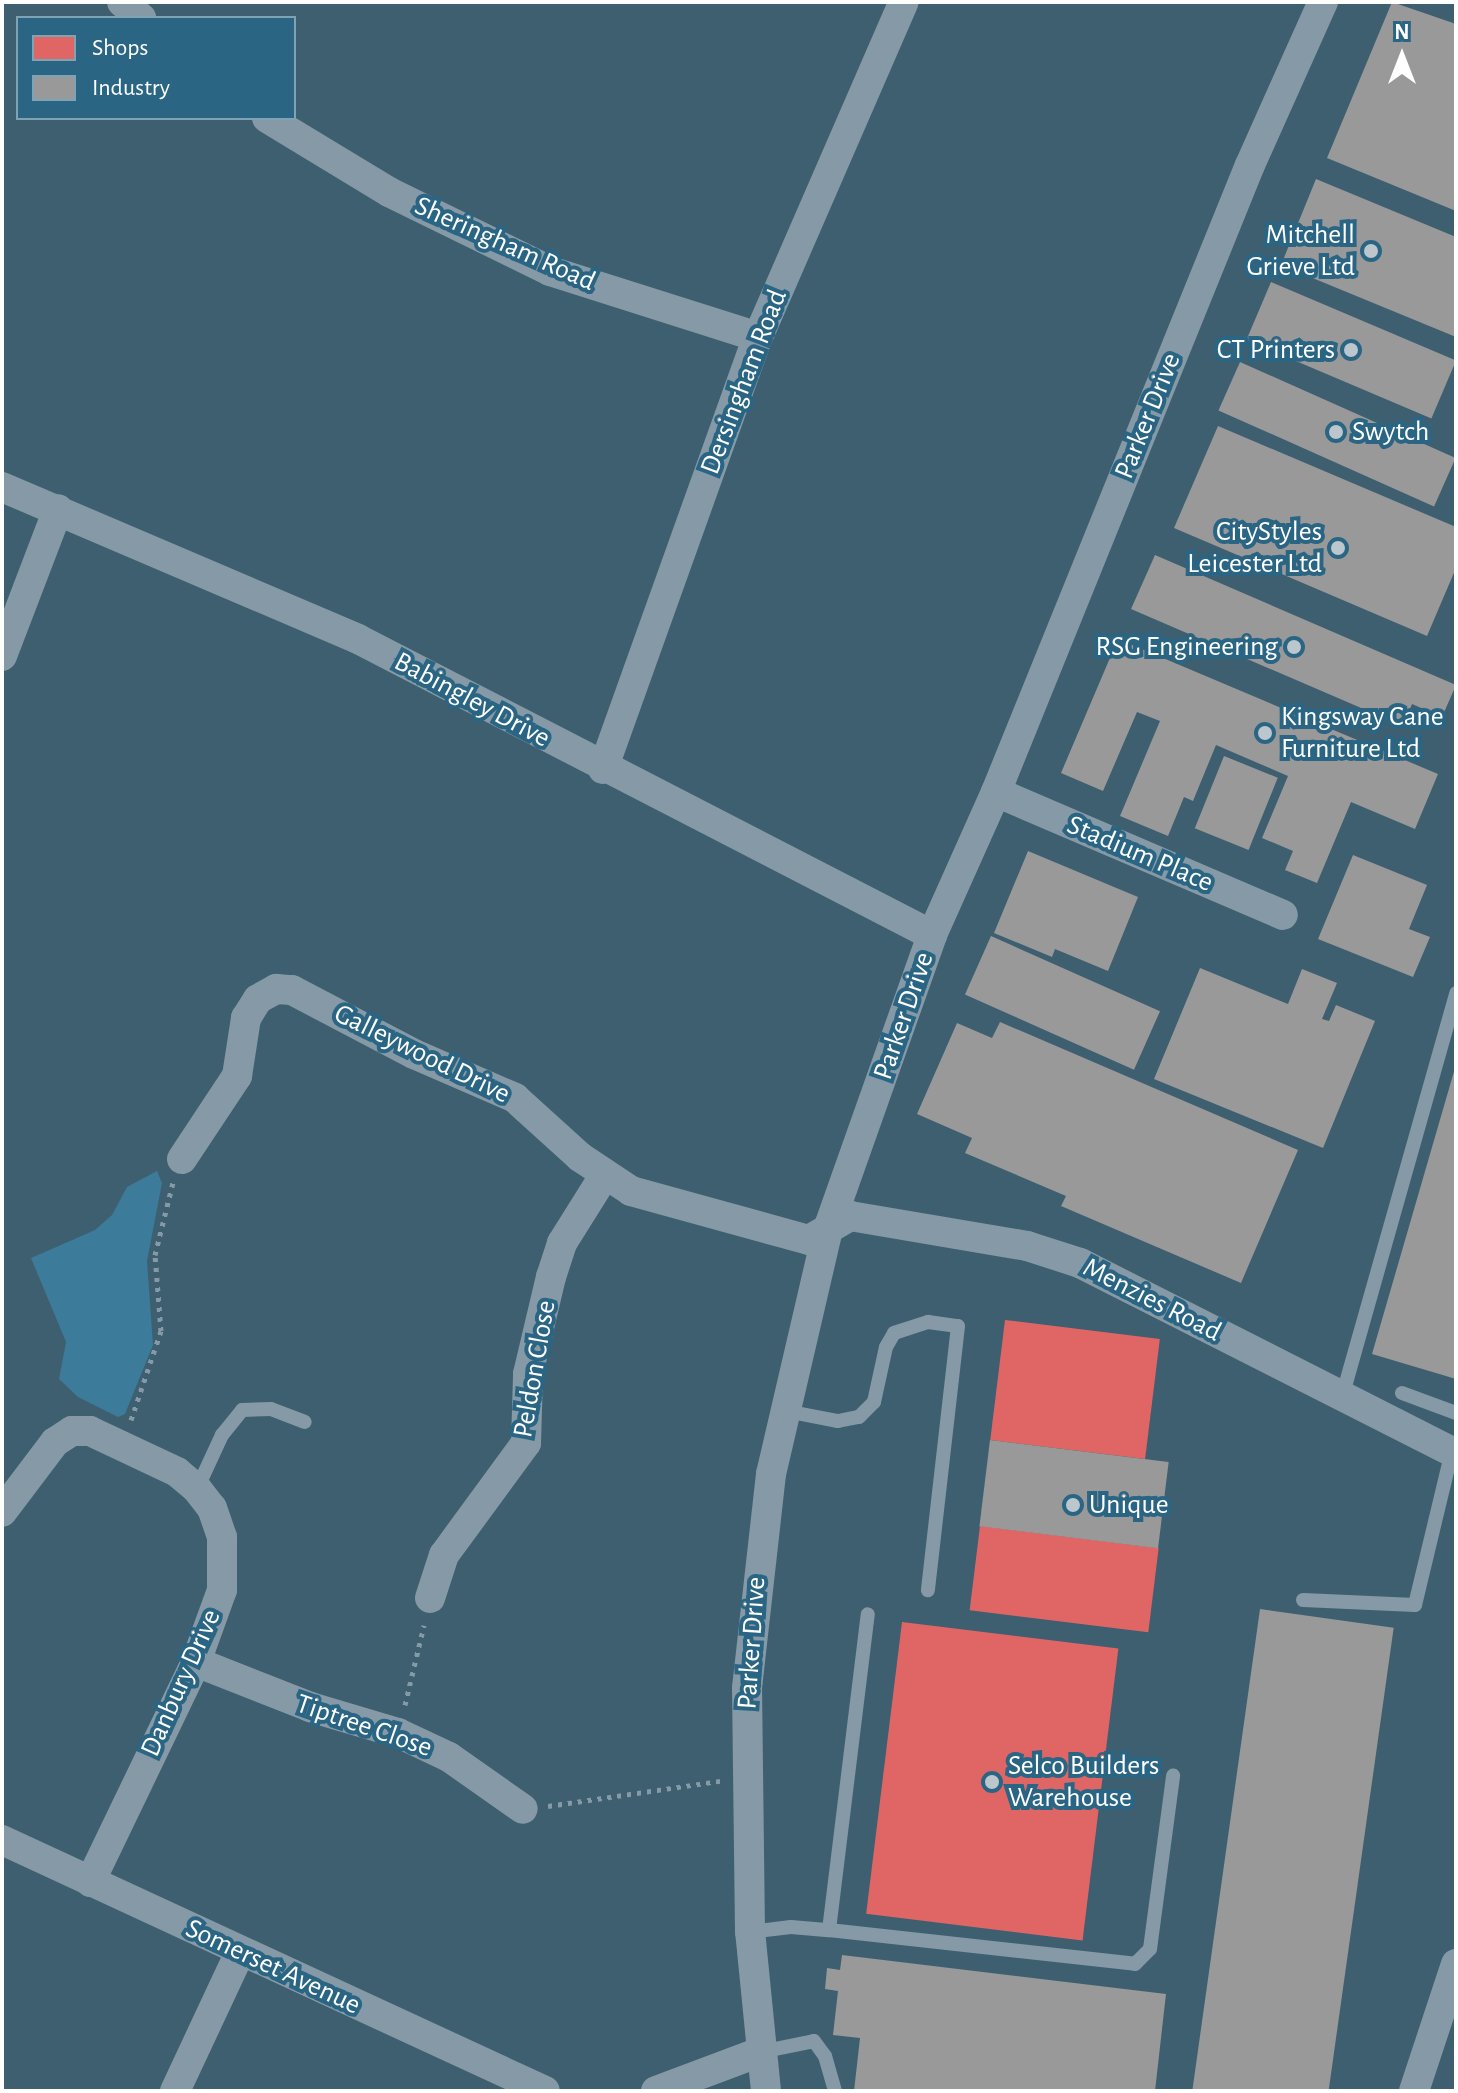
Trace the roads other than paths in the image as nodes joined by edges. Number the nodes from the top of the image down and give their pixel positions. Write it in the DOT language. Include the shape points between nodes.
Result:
graph roads {
  1 [pos="122,2"];
  2 [pos="904,2"];
  3 [pos="1323,2"];
  4 [pos="139,16"];
  5 [pos="270,120"];
  6 [pos="758,337"];
  7 [pos="2,487"];
  8 [pos="58,509"];
  9 [pos="2,656"];
  10 [pos="603,769"];
  11 [pos="996,792"];
  12 [pos="1283,915"];
  13 [pos="932,935"];
  14 [pos="1456,993"];
  15 [pos="182,1159"];
  16 [pos="604,1176"];
  17 [pos="828,1229"];
  18 [pos="1402,1393"];
  19 [pos="1342,1397"];
  20 [pos="786,1411"];
  21 [pos="1456,1413"];
  22 [pos="305,1422"];
  23 [pos="1454,1453"];
  24 [pos="197,1489"];
  25 [pos="2,1512"];
  26 [pos="928,1590"];
  27 [pos="430,1598"];
  28 [pos="1303,1600"];
  29 [pos="868,1614"];
  30 [pos="196,1662"];
  31 [pos="1173,1776"];
  32 [pos="523,1809"];
  33 [pos="2,1840"];
  34 [pos="90,1882"];
  35 [pos="829,1930"];
  36 [pos="750,1932"];
  37 [pos="240,1952"];
  38 [pos="1456,1964"];
  39 [pos="760,2052"];
  40 [pos="175,2091"];
  41 [pos="545,2091"];
  42 [pos="656,2091"];
  43 [pos="766,2091"];
  44 [pos="835,2091"];
  45 [pos="1414,2091"];
  1 -- 4 [label="street"];
  2 -- 6 [label="street, Dersingham Road"];
  3 -- 11 [label="street, Parker Drive" via="1250,165"];
  5 -- 6 [label="street, Sheringham Road" via="389,192 550,271"];
  6 -- 10 [label="street, Dersingham Road"];
  7 -- 8 [label="street, Babingley Drive"];
  8 -- 9 [label="street"];
  8 -- 10 [label="street, Babingley Drive" via="358,639"];
  10 -- 13 [label="street, Babingley Drive"];
  11 -- 12 [label="street, Stadium Place"];
  11 -- 13 [label="street, Parker Drive"];
  13 -- 17 [label="street, Parker Drive"];
  14 -- 19 [label="lane"];
  15 -- 16 [label="street, Galleywood Drive" via="237,1076 246,1018 258,999 276,989 292,990 414,1054 515,1098"];
  16 -- 17 [label="street, Galleywood Drive" via="631,1191 714,1217 809,1240"];
  16 -- 27 [label="street, Peldon Close" via="562,1243 551,1277 528,1374 526,1443 444,1555"];
  17 -- 19 [label="street, Menzies Road" via="850,1216 959,1232 1067,1259"];
  17 -- 20 [label="street, Parker Drive"];
  18 -- 21 [label="lane"];
  19 -- 23 [label="street, Menzies Road"];
  20 -- 26 [label="lane" via="838,1421 859,1417 874,1402 894,1333 928,1322 958,1326"];
  20 -- 36 [label="street, Parker Drive" via="756,1580 744,1778"];
  22 -- 24 [label="lane" via="271,1409 242,1410 222,1435"];
  23 -- 28 [label="lane" via="1415,1605"];
  24 -- 25 [label="street, Danbury Drive" via="177,1472 117,1443 90,1431 72,1431 55,1442"];
  24 -- 30 [label="street, Danbury Drive" via="212,1508 225,1563 222,1590"];
  29 -- 35 [label="lane"];
  30 -- 32 [label="street, Tiptree Close" via="310,1707 398,1733 449,1757"];
  30 -- 34 [label="street, Danbury Drive"];
  31 -- 35 [label="lane" via="1150,1949 1135,1964"];
  33 -- 34 [label="street, Somerset Avenue"];
  34 -- 37 [label="street, Somerset Avenue"];
  35 -- 36 [label="lane"];
  36 -- 39 [label="street, Parker Drive"];
  37 -- 40 [label="street"];
  37 -- 41 [label="street, Somerset Avenue"];
  38 -- 45 [label="street"];
  39 -- 42 [label="street"];
  39 -- 43 [label="street, Parker Drive"];
  39 -- 44 [label="lane" via="814,2041 825,2056"];
}
